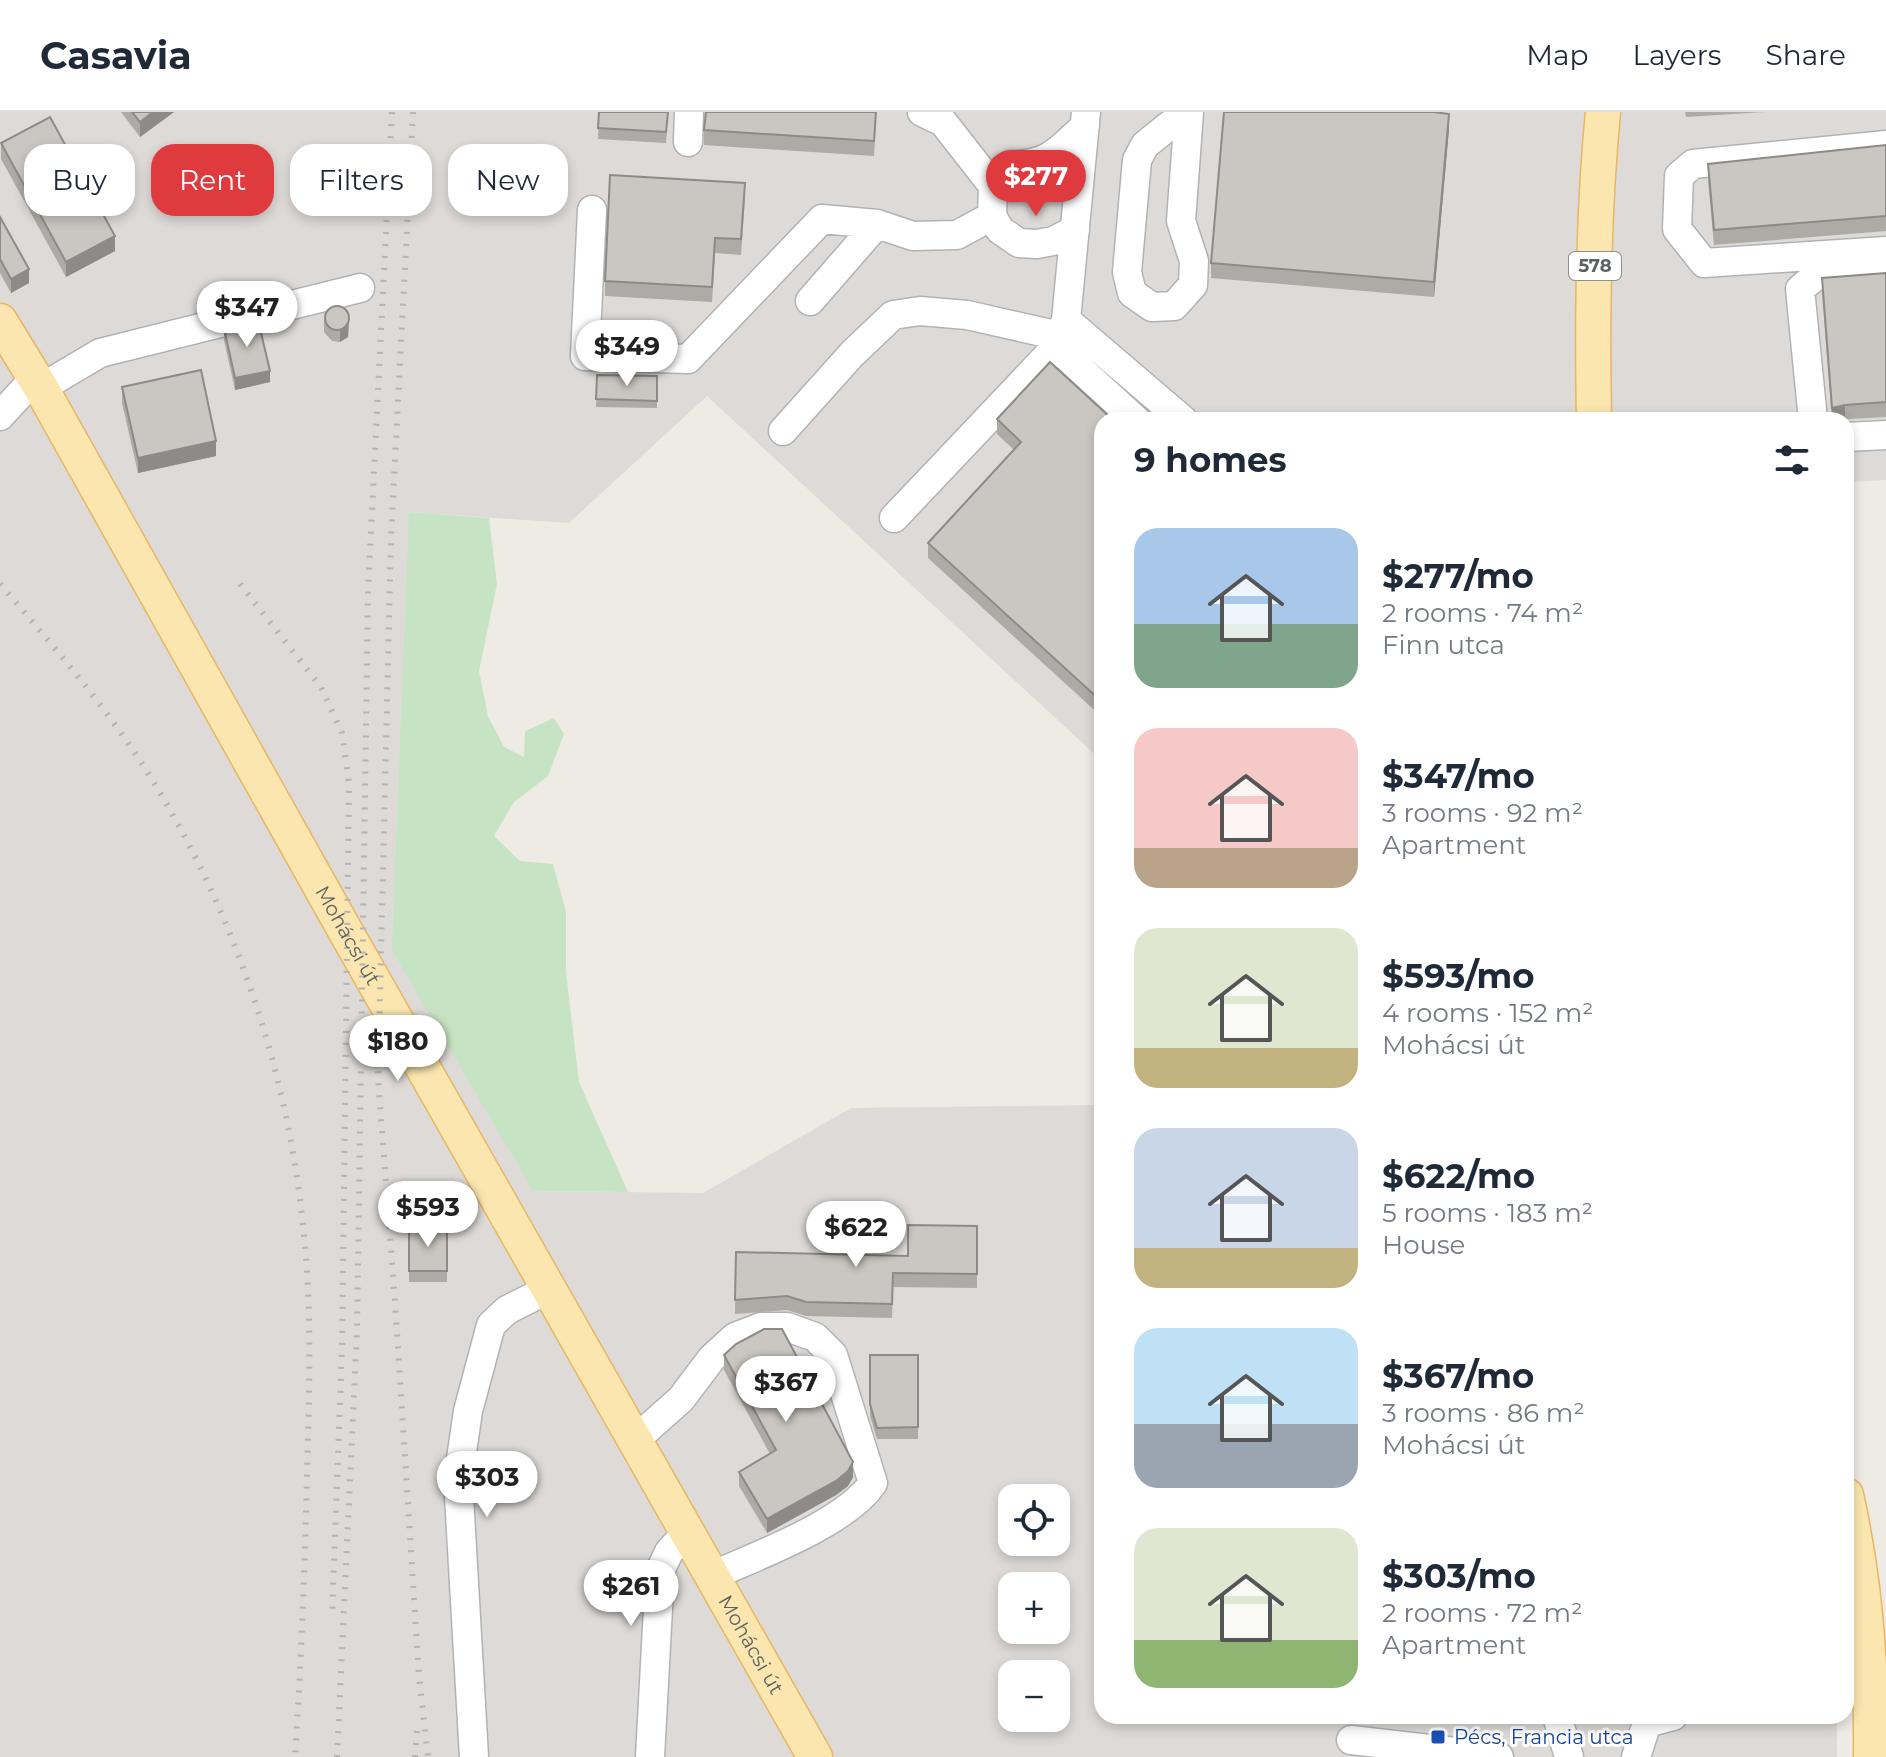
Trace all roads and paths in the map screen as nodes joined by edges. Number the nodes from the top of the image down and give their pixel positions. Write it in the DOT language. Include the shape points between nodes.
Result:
graph roads {
  1 [pos="689,112"];
  2 [pos="922,112"];
  3 [pos="1187,112"];
  4 [pos="1603,112"];
  5 [pos="1086,119"];
  6 [pos="688,142"];
  7 [pos="1886,145"];
  8 [pos="993,186"];
  9 [pos="592,210"];
  10 [pos="992,216"];
  11 [pos="877,224"];
  12 [pos="1075,230"];
  13 [pos="1886,251"];
  14 [pos="1886,271"];
  15 [pos="360,288"];
  16 [pos="810,301"];
  17 [pos="0,321"];
  18 [pos="1061,334"];
  19 [pos="38,383"];
  20 [pos="1129,412"];
  21 [pos="1172,412"];
  22 [pos="1594,412"];
  23 [pos="1812,412"];
  24 [pos="0,416"];
  25 [pos="783,431"];
  26 [pos="1886,435"];
  27 [pos="1854,437"];
  28 [pos="894,518"];
  29 [pos="549,1289"];
  30 [pos="635,1440"];
  31 [pos="687,1532"];
  32 [pos="1854,1538"];
  33 [pos="712,1576"];
  34 [pos="1559,1724"];
  35 [pos="1651,1724"];
  36 [pos="1351,1740"];
  37 [pos="474,1757"];
  38 [pos="650,1757"];
  39 [pos="815,1757"];
  40 [pos="1499,1757"];
  41 [pos="1569,1757"];
  42 [pos="1636,1757"];
  43 [pos="1871,1757"];
  1 -- 6 [label="street"];
  2 -- 8 [label="street" via="943,122"];
  3 -- 3 [label="street" via="1181,221 1194,261 1193,285 1174,306 1152,307 1132,293 1127,272 1137,160 1145,145"];
  4 -- 22 [label="main road, 578" via="1592,335"];
  5 -- 8 [label="street" via="1051,158 1010,165"];
  5 -- 12 [label="street"];
  7 -- 13 [label="street" via="1693,164 1679,176 1677,229 1704,263"];
  8 -- 10 [label="street"];
  9 -- 11 [label="street" via="585,356 688,359 822,219"];
  10 -- 11 [label="street" via="957,235 913,236"];
  10 -- 12 [label="street" via="1000,230 1019,243 1053,241"];
  11 -- 16 [label="street"];
  12 -- 18 [label="street"];
  14 -- 23 [label="street" via="1816,276 1800,289"];
  15 -- 19 [label="street" via="100,353"];
  17 -- 19 [label="main road, Mohácsi út"];
  18 -- 20 [label="street"];
  18 -- 21 [label="street"];
  18 -- 25 [label="street" via="967,315 893,315"];
  18 -- 28 [label="street"];
  19 -- 24 [label="street"];
  19 -- 29 [label="main road, Mohácsi út"];
  26 -- 27 [label="street"];
  29 -- 30 [label="main road, Mohácsi út"];
  29 -- 37 [label="street" via="507,1310 491,1325 468,1411 458,1479"];
  30 -- 31 [label="main road, Mohácsi út"];
  30 -- 33 [label="street" via="681,1399 735,1337 761,1327 787,1327 815,1337 833,1355 873,1483 863,1497 818,1527"];
  31 -- 33 [label="main road, Mohácsi út"];
  31 -- 38 [label="street" via="660,1571"];
  32 -- 43 [label="main road" via="1871,1703"];
  33 -- 39 [label="main road, Mohácsi út"];
  34 -- 41 [label="street"];
  35 -- 42 [label="street"];
  36 -- 40 [label="street"];
}
